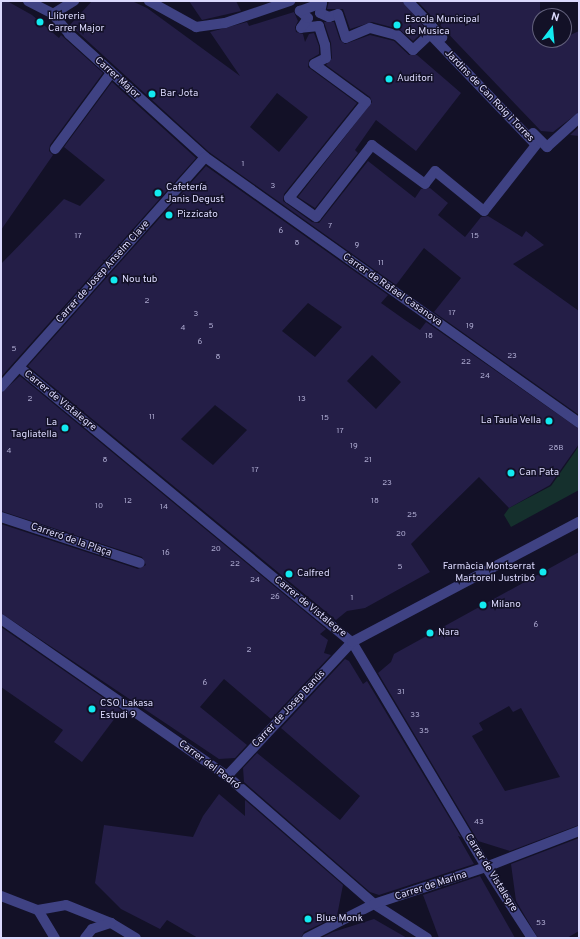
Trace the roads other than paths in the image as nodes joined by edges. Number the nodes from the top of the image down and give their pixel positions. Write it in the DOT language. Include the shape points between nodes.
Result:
graph roads {
  1 [pos="28,1"];
  2 [pos="74,1"];
  3 [pos="149,1"];
  4 [pos="290,1"];
  5 [pos="408,1"];
  6 [pos="39,5"];
  7 [pos="52,14"];
  8 [pos="112,73"];
  9 [pos="579,118"];
  10 [pos="55,149"];
  11 [pos="205,157"];
  12 [pos="289,198"];
  13 [pos="19,367"];
  14 [pos="1,387"];
  15 [pos="579,423"];
  16 [pos="1,516"];
  17 [pos="579,522"];
  18 [pos="140,563"];
  19 [pos="1,619"];
  20 [pos="352,642"];
  21 [pos="226,776"];
  22 [pos="579,831"];
  23 [pos="486,867"];
  24 [pos="1,896"];
  25 [pos="374,904"];
  26 [pos="38,910"];
  27 [pos="110,923"];
  28 [pos="55,938"];
  29 [pos="85,938"];
  30 [pos="136,938"];
  31 [pos="307,938"];
  32 [pos="427,938"];
  33 [pos="532,938"];
  1 -- 6 [label="street, Carrer Major"];
  2 -- 7 [label="street"];
  3 -- 4 [label="street" via="196,27 225,23"];
  5 -- 9 [label="street" via="546,148"];
  6 -- 7 [label="street, Carrer Major"];
  7 -- 8 [label="street, Carrer Major" via="69,34"];
  8 -- 10 [label="street"];
  8 -- 11 [label="street, Carrer Major"];
  11 -- 13 [label="street, Carrer de Josep Anselm Clave"];
  11 -- 15 [label="street, Carrer de Rafael Casanova"];
  12 -- 12 [label="street, Jardins de Can Roig i Torres" via="366,102 314,64 326,58 325,45 319,26 301,28 308,18 300,11 322,3 320,13 329,17 338,14 346,38 370,28 397,35 413,50 430,34 536,145 484,211 435,171 425,184 372,145 316,217"];
  13 -- 14 [label="street, Carrer de Josep Anselm Clave"];
  13 -- 20 [label="street, Carrer de Vistalegre"];
  16 -- 18 [label="street, Carreró de la Plaça"];
  17 -- 20 [label="street, Carrer de Josep Banús"];
  19 -- 21 [label="street, Carrer del Pedró"];
  20 -- 21 [label="street, Carrer de Josep Banús"];
  20 -- 23 [label="street, Carrer de Vistalegre"];
  21 -- 25 [label="street, Carrer del Pedró"];
  22 -- 23 [label="street, Carrer de Marina"];
  23 -- 25 [label="street, Carrer de Marina"];
  23 -- 33 [label="street, Carrer de Vistalegre"];
  24 -- 26 [label="street"];
  25 -- 31 [label="street, Carrer de Marina"];
  25 -- 32 [label="street, Carrer del Pedró"];
  26 -- 27 [label="street" via="66,905"];
  26 -- 28 [label="street"];
  27 -- 29 [label="street" via="92,929"];
  27 -- 30 [label="street"];
}
